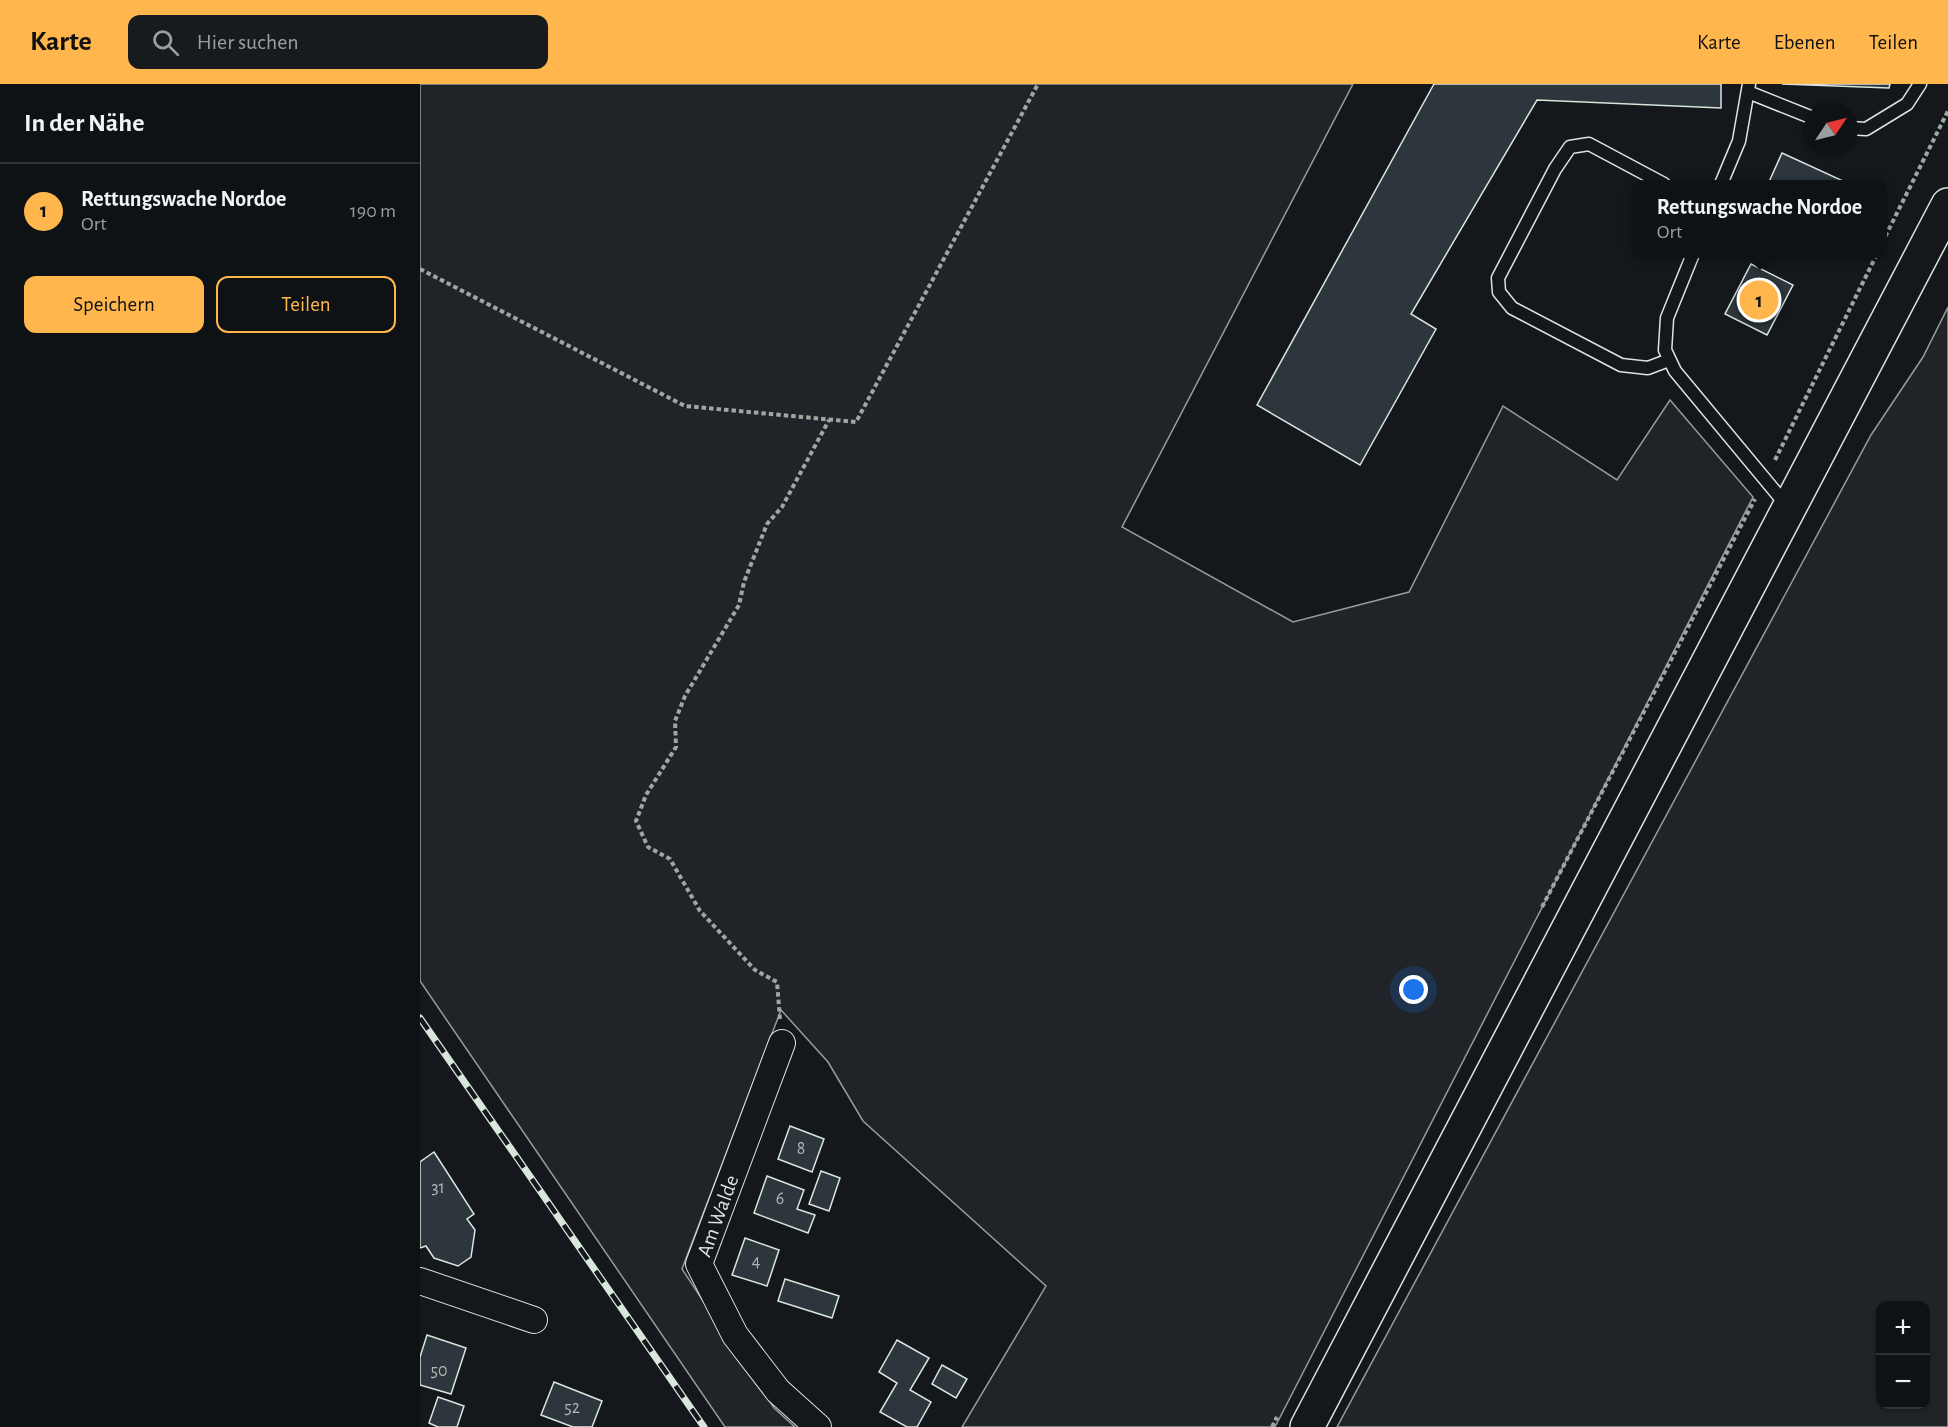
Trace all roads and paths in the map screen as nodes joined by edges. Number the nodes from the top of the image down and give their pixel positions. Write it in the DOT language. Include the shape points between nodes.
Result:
graph roads {
  1 [pos="1038,84"];
  2 [pos="1920,84"];
  3 [pos="1749,88"];
  4 [pos="1948,111"];
  5 [pos="1804,114"];
  6 [pos="1858,129"];
  7 [pos="1656,180"];
  8 [pos="1723,180"];
  9 [pos="1948,205"];
  10 [pos="1887,233"];
  11 [pos="1691,258"];
  12 [pos="1875,258"];
  13 [pos="420,269"];
  14 [pos="1670,360"];
  15 [pos="829,420"];
  16 [pos="1765,480"];
  17 [pos="1789,508"];
  18 [pos="1541,910"];
  19 [pos="782,1043"];
  20 [pos="420,1281"];
  21 [pos="534,1320"];
  22 [pos="1282,1408"];
  23 [pos="818,1427"];
  24 [pos="1272,1427"];
  25 [pos="1307,1427"];
  1 -- 15 [label="path" via="856,422"];
  2 -- 6 [label="lane" via="1907,104 1866,129"];
  3 -- 5 [label="lane"];
  3 -- 8 [label="lane" via="1739,141"];
  4 -- 10 [label="path"];
  7 -- 14 [label="lane" via="1589,144 1570,147 1498,278 1498,292 1512,308 1621,365 1648,368"];
  9 -- 17 [label="main road"];
  11 -- 14 [label="lane" via="1667,318 1665,350"];
  12 -- 16 [label="path"];
  13 -- 15 [label="path" via="685,406"];
  14 -- 16 [label="lane"];
  15 -- 19 [label="path" via="782,507 766,524 739,606 685,696 675,721 676,747 646,795 636,821 648,847 670,859 699,911 755,970 777,982"];
  16 -- 17 [label="lane"];
  16 -- 18 [label="path"];
  17 -- 25 [label="main road"];
  19 -- 23 [label="street, Am Walde" via="699,1264 735,1335 778,1391"];
  20 -- 21 [label="street"];
  22 -- 24 [label="path"];
}
